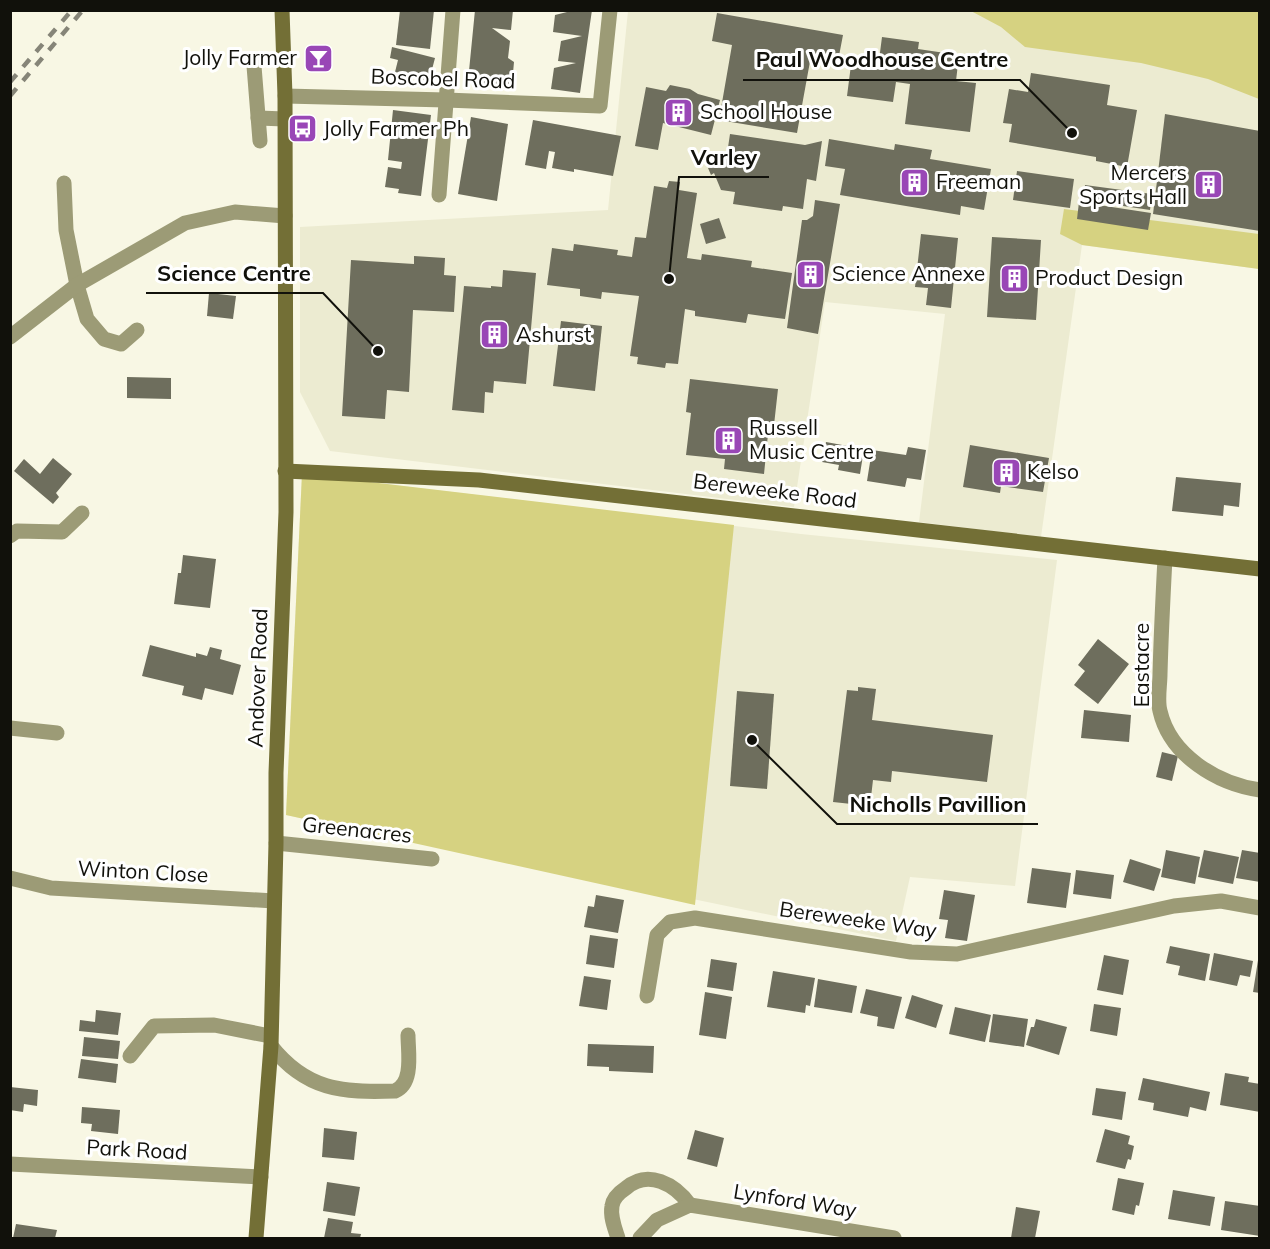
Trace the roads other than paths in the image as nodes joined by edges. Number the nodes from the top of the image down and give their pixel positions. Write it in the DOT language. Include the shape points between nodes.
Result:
graph roads {
  1 [pos="282,10"];
  2 [pos="453,10"];
  3 [pos="610,10"];
  4 [pos="254,66"];
  5 [pos="285,96"];
  6 [pos="446,99"];
  7 [pos="258,117"];
  8 [pos="285,119"];
  9 [pos="260,141"];
  10 [pos="63,183"];
  11 [pos="439,195"];
  12 [pos="285,216"];
  13 [pos="77,285"];
  14 [pos="137,330"];
  15 [pos="10,337"];
  16 [pos="285,471"];
  17 [pos="82,513"];
  18 [pos="10,536"];
  19 [pos="1165,558"];
  20 [pos="1260,569"];
  21 [pos="10,728"];
  22 [pos="57,733"];
  23 [pos="1260,790"];
  24 [pos="276,843"];
  25 [pos="432,859"];
  26 [pos="10,878"];
  27 [pos="274,900"];
  28 [pos="1260,908"];
  29 [pos="647,996"];
  30 [pos="408,1035"];
  31 [pos="271,1041"];
  32 [pos="130,1056"];
  33 [pos="10,1164"];
  34 [pos="261,1178"];
  35 [pos="690,1205"];
  36 [pos="256,1239"];
  37 [pos="618,1239"];
  38 [pos="640,1239"];
  39 [pos="894,1239"];
  1 -- 5 [label="main road, Andover Road"];
  2 -- 6 [label="street"];
  3 -- 6 [label="street, Boscobel Road" via="600,106"];
  4 -- 7 [label="street"];
  5 -- 6 [label="street, Boscobel Road"];
  5 -- 8 [label="main road, Andover Road"];
  6 -- 11 [label="street"];
  7 -- 8 [label="street"];
  7 -- 9 [label="street"];
  8 -- 12 [label="main road, Andover Road"];
  10 -- 13 [label="street" via="66,230"];
  12 -- 13 [label="street" via="235,212 185,223"];
  12 -- 16 [label="main road, Andover Road"];
  13 -- 14 [label="street" via="87,319 104,339 121,344"];
  13 -- 15 [label="street"];
  16 -- 19 [label="main road, Bereweeke Road" via="479,480"];
  16 -- 24 [label="main road, Andover Road"];
  17 -- 18 [label="street" via="62,532 17,531"];
  19 -- 20 [label="main road, Bereweeke Road"];
  19 -- 23 [label="street, Eastacre" via="1160,710 1171,735 1208,773"];
  21 -- 22 [label="street"];
  24 -- 25 [label="street, Greenacres"];
  24 -- 27 [label="main road, Andover Road"];
  26 -- 27 [label="street, Winton Close" via="51,888"];
  27 -- 31 [label="main road, Andover Road"];
  28 -- 29 [label="street, Bereweeke Way" via="1221,901 1174,906 957,954 911,952 695,918 670,922 657,935"];
  30 -- 31 [label="street" via="407,1078 401,1089 395,1091 323,1086 281,1059"];
  31 -- 32 [label="street" via="214,1026 154,1026"];
  31 -- 34 [label="main road, Andover Road"];
  33 -- 34 [label="street, Park Road"];
  34 -- 36 [label="main road, Andover Road"];
  35 -- 37 [label="street" via="662,1182 645,1178 631,1184 618,1193 612,1205"];
  35 -- 38 [label="street" via="657,1220"];
  35 -- 39 [label="street, Lynford Way"];
}
